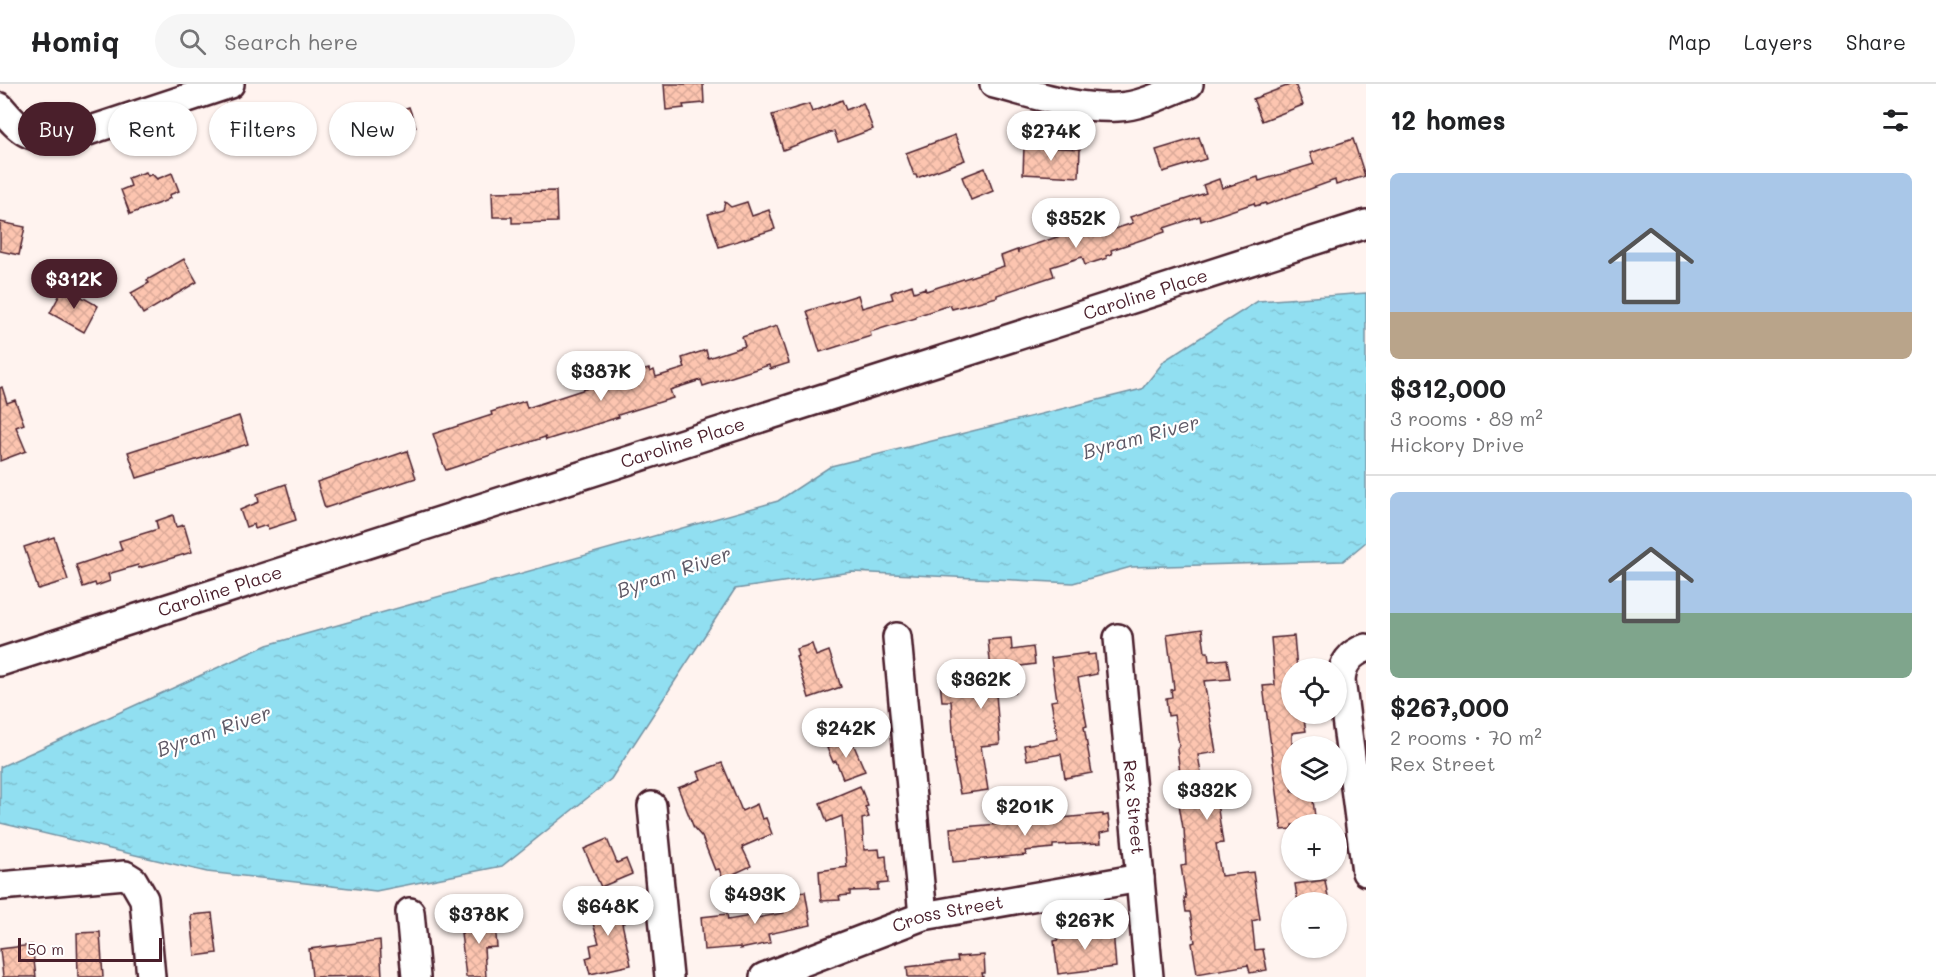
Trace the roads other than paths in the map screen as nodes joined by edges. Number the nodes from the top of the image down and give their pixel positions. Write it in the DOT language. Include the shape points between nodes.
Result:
graph roads {
  1 [pos="230,84"];
  2 [pos="994,84"];
  3 [pos="1189,84"];
  4 [pos="0,107"];
  5 [pos="1366,224"];
  6 [pos="897,637"];
  7 [pos="1118,638"];
  8 [pos="1366,648"];
  9 [pos="0,662"];
  10 [pos="652,806"];
  11 [pos="1366,872"];
  12 [pos="1140,878"];
  13 [pos="0,886"];
  14 [pos="410,912"];
  15 [pos="922,916"];
  16 [pos="151,977"];
  17 [pos="416,977"];
  18 [pos="669,977"];
  19 [pos="764,977"];
  20 [pos="1149,977"];
  1 -- 4 [label="street" via="64,140 26,134"];
  2 -- 3 [label="street" via="1067,102 1119,107"];
  5 -- 9 [label="street, Caroline Place"];
  6 -- 15 [label="street"];
  7 -- 12 [label="street, Rex Street"];
  8 -- 11 [label="street" via="1349,658 1342,668 1341,680"];
  10 -- 18 [label="street"];
  12 -- 15 [label="street, Cross Street"];
  12 -- 20 [label="street, Rex Street"];
  13 -- 16 [label="street" via="124,875 133,880 144,899"];
  14 -- 17 [label="street"];
  15 -- 19 [label="street, Cross Street"];
}
